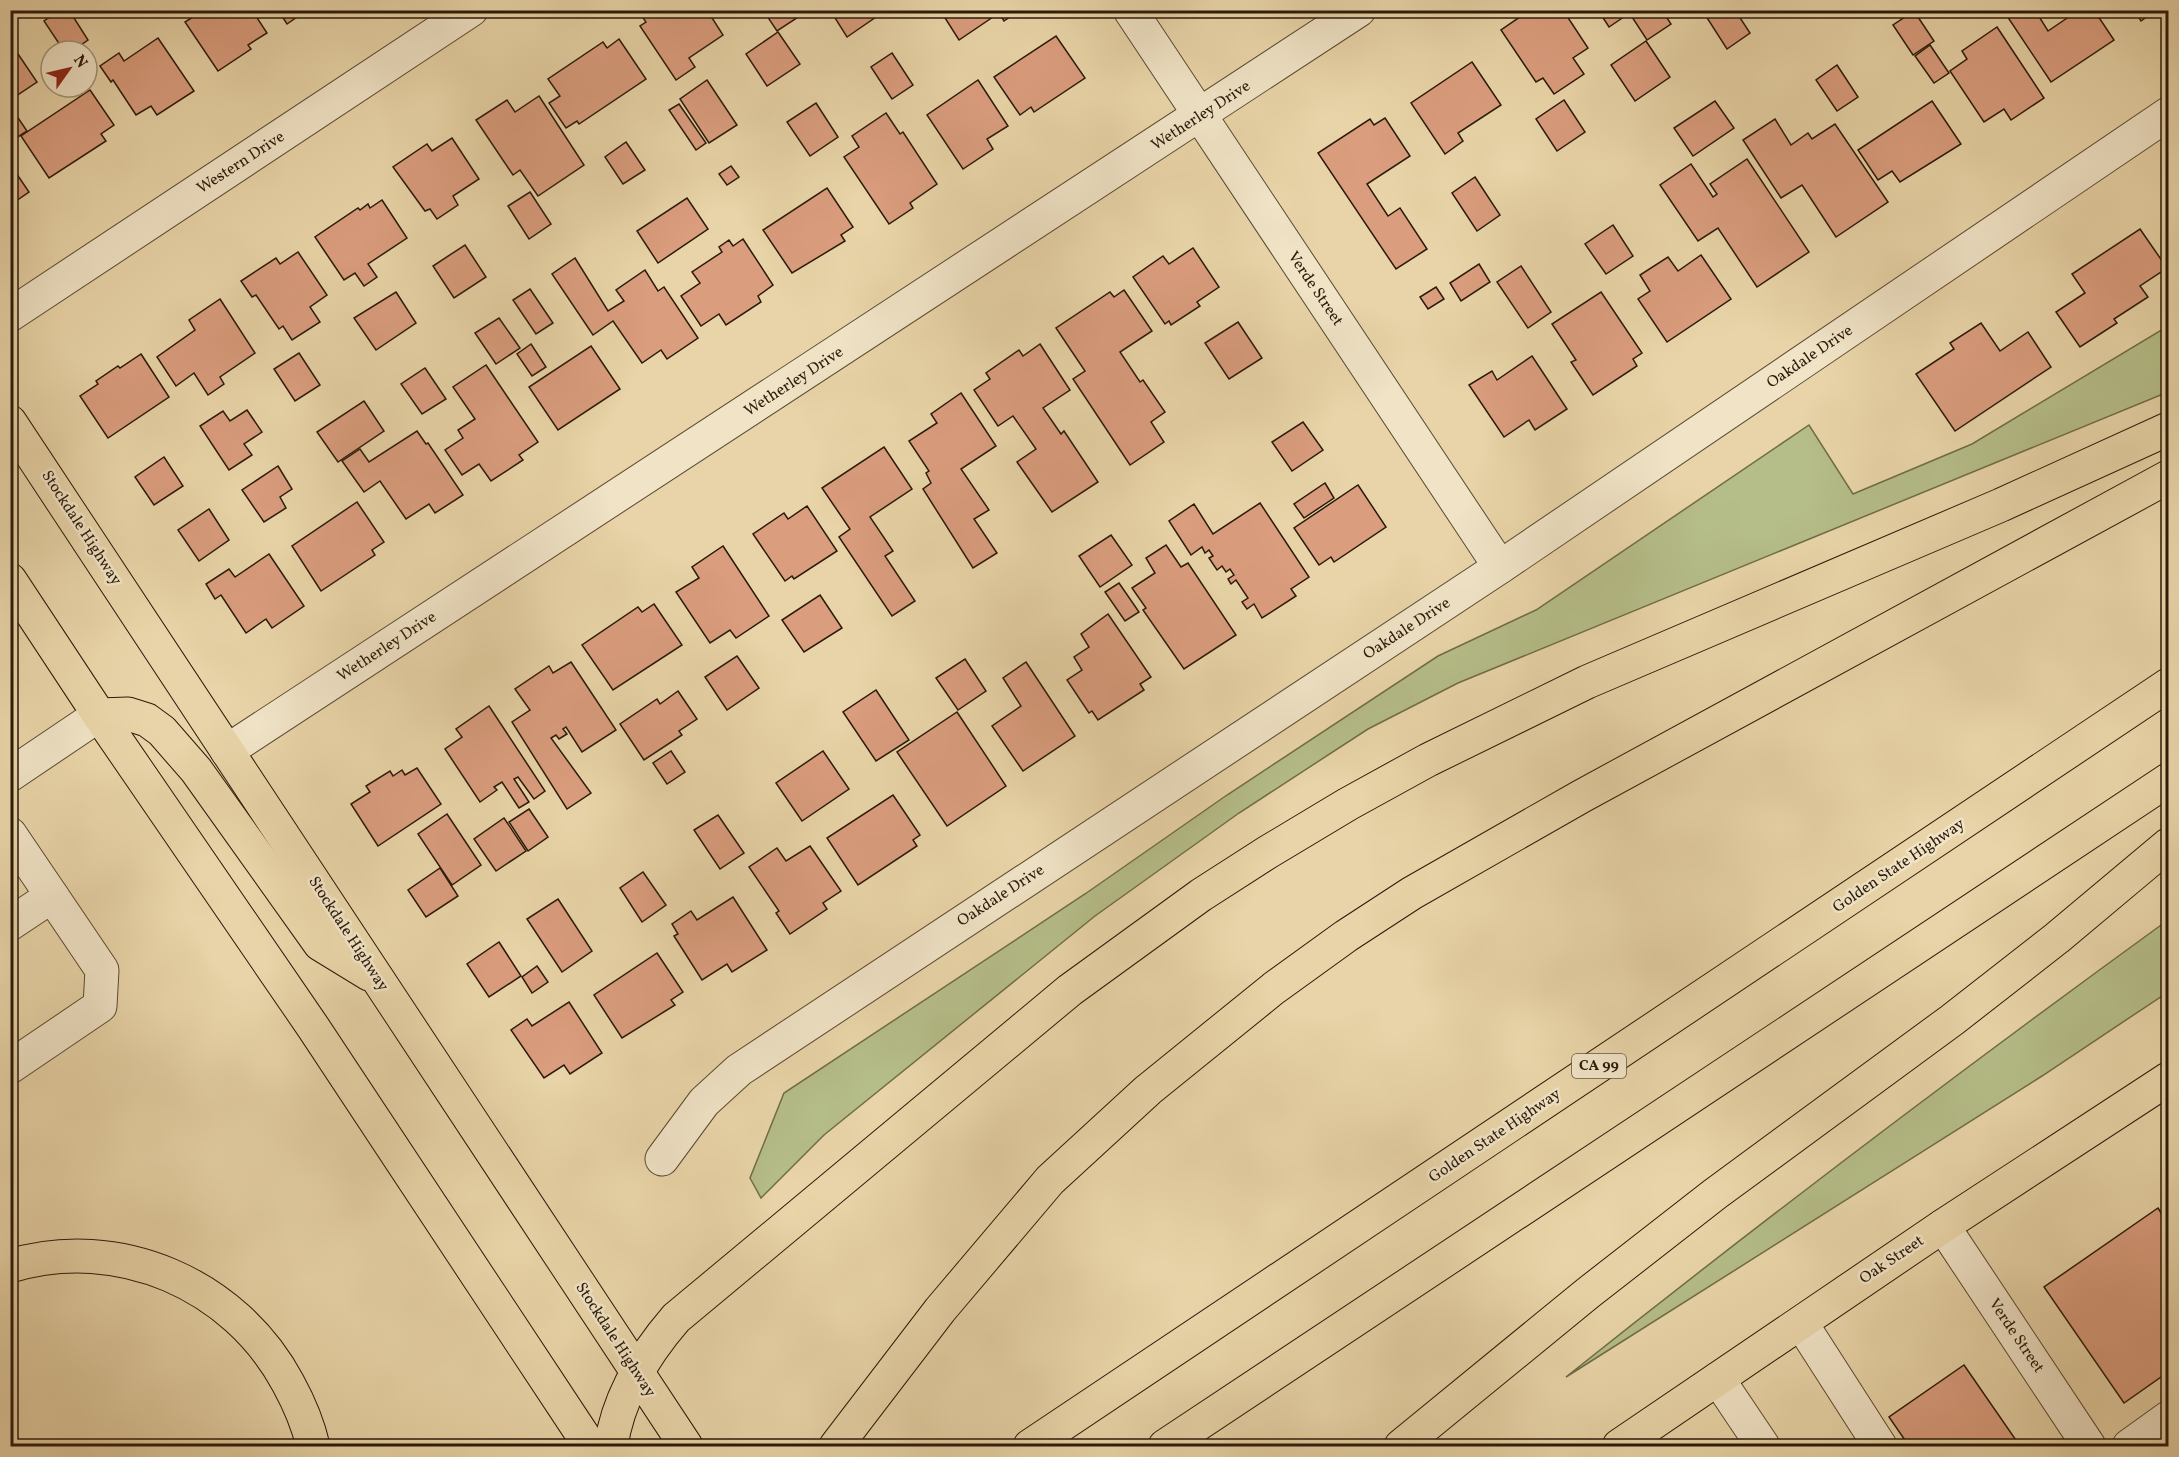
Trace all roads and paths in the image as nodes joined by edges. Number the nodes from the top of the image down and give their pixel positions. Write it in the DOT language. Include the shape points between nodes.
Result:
graph roads {
  1 [pos="471,10"];
  2 [pos="1130,10"];
  3 [pos="1359,10"];
  4 [pos="2169,114"];
  5 [pos="1200,116"];
  6 [pos="10,315"];
  7 [pos="10,422"];
  8 [pos="2169,429"];
  9 [pos="2169,477"];
  10 [pos="1500,567"];
  11 [pos="10,580"];
  12 [pos="2169,685"];
  13 [pos="99,715"];
  14 [pos="227,752"];
  15 [pos="10,775"];
  16 [pos="2169,780"];
  17 [pos="10,834"];
  18 [pos="2169,845"];
  19 [pos="52,896"];
  20 [pos="10,924"];
  21 [pos="379,980"];
  22 [pos="10,1066"];
  23 [pos="2169,1079"];
  24 [pos="662,1159"];
  25 [pos="1943,1226"];
  26 [pos="10,1266"];
  27 [pos="1801,1323"];
  28 [pos="636,1372"];
  29 [pos="1718,1379"];
  30 [pos="2169,1418"];
  31 [pos="313,1446"];
  32 [pos="590,1446"];
  33 [pos="611,1446"];
  34 [pos="686,1446"];
  35 [pos="836,1446"];
  36 [pos="1030,1446"];
  37 [pos="1165,1446"];
  38 [pos="1401,1446"];
  39 [pos="1619,1446"];
  40 [pos="1763,1446"];
  41 [pos="1880,1446"];
  42 [pos="2089,1446"];
  43 [pos="2129,1446"];
  1 -- 6 [label="street, Western Drive"];
  2 -- 5 [label="street, Verde Street"];
  3 -- 5 [label="street, Wetherley Drive"];
  4 -- 10 [label="street, Oakdale Drive"];
  5 -- 10 [label="street, Verde Street"];
  5 -- 14 [label="street, Wetherley Drive"];
  7 -- 14 [label="main road, Stockdale Highway"];
  8 -- 28 [label="main road" via="1587,682 1428,760 1268,852 1201,895 1070,990 676,1318"];
  9 -- 35 [label="main road" via="1592,790 1412,893 1274,988 1148,1090 1050,1180 940,1310"];
  10 -- 24 [label="street, Oakdale Drive" via="739,1070 704,1102"];
  11 -- 13 [label="main road"];
  12 -- 36 [label="main road, Golden State Highway / CA 99"];
  13 -- 15 [label="street"];
  13 -- 21 [label="main road" via="128,714 147,720 162,731 196,770 320,944"];
  13 -- 32 [label="main road" via="313,1027"];
  14 -- 21 [label="main road, Stockdale Highway"];
  16 -- 37 [label="main road"];
  17 -- 19 [label="street"];
  18 -- 38 [label="main road" via="1952,1020 1588,1293"];
  19 -- 20 [label="street"];
  19 -- 22 [label="street" via="102,970 100,1006"];
  21 -- 28 [label="main road, Stockdale Highway"];
  23 -- 25 [label="main road, Oak Street"];
  25 -- 27 [label="main road, Oak Street"];
  25 -- 42 [label="street, Verde Street"];
  26 -- 31 [label="main road" via="58,1256 90,1256 122,1260 183,1280 238,1318 262,1343 299,1403"];
  27 -- 29 [label="main road, Oak Street"];
  27 -- 41 [label="street"];
  28 -- 33 [label="main road" via="622,1404"];
  28 -- 34 [label="main road, Stockdale Highway"];
  29 -- 39 [label="main road, Oak Street"];
  29 -- 40 [label="street"];
  30 -- 43 [label="street"];
}
